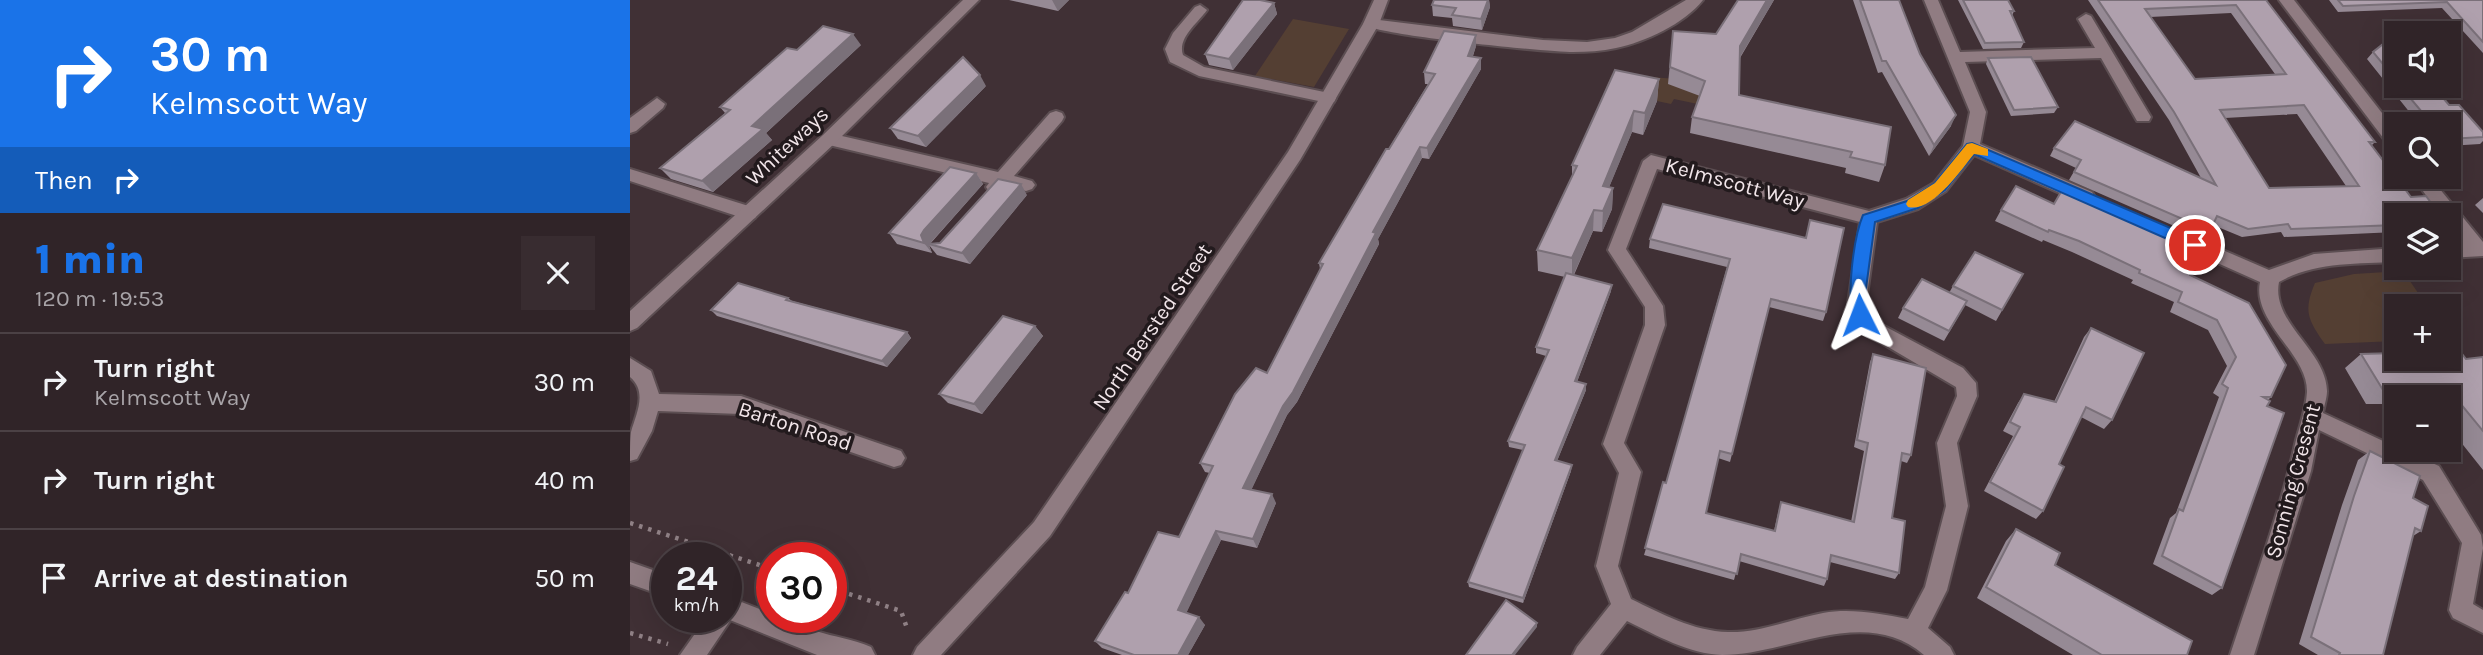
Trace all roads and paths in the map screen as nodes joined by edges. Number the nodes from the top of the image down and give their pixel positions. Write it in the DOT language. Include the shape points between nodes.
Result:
graph roads {
  1 [pos="972,0"];
  2 [pos="1381,0"];
  3 [pos="1696,0"];
  4 [pos="1931,0"];
  5 [pos="2286,0"];
  6 [pos="1200,10"];
  7 [pos="2086,19"];
  8 [pos="1371,24"];
  9 [pos="2106,53"];
  10 [pos="1956,57"];
  11 [pos="1328,98"];
  12 [pos="657,104"];
  13 [pos="1056,117"];
  14 [pos="2143,117"];
  15 [pos="630,127"];
  16 [pos="2384,127"];
  17 [pos="829,139"];
  18 [pos="1972,148"];
  19 [pos="630,175"];
  20 [pos="1002,180"];
  21 [pos="1026,185"];
  22 [pos="2431,189"];
  23 [pos="984,199"];
  24 [pos="2108,207"];
  25 [pos="749,213"];
  26 [pos="1869,218"];
  27 [pos="2170,234"];
  28 [pos="2479,249"];
  29 [pos="2461,250"];
  30 [pos="2384,256"];
  31 [pos="2270,278"];
  32 [pos="630,323"];
  33 [pos="630,366"];
  34 [pos="651,402"];
  35 [pos="2313,418"];
  36 [pos="630,452"];
  37 [pos="894,458"];
  38 [pos="630,523"];
  39 [pos="756,564"];
  40 [pos="630,573"];
  41 [pos="651,580"];
  42 [pos="847,593"];
  43 [pos="1623,607"];
  44 [pos="742,616"];
  45 [pos="2483,622"];
  46 [pos="1914,631"];
  47 [pos="708,633"];
  48 [pos="919,650"];
  49 [pos="692,655"];
  50 [pos="863,655"];
  51 [pos="1586,655"];
  52 [pos="1942,655"];
  53 [pos="2242,655"];
  1 -- 17 [label="street, Whiteways"];
  2 -- 8 [label="street, North Bersted Street"];
  3 -- 8 [label="street" via="1639,35 1592,47"];
  4 -- 10 [label="street"];
  5 -- 16 [label="street"];
  6 -- 11 [label="street" via="1178,36 1173,49 1177,58 1199,71"];
  7 -- 9 [label="street"];
  8 -- 11 [label="street, North Bersted Street"];
  9 -- 10 [label="street"];
  9 -- 14 [label="street"];
  10 -- 18 [label="street" via="1978,112"];
  11 -- 48 [label="street, North Bersted Street" via="1294,156 1042,529"];
  12 -- 15 [label="street"];
  13 -- 20 [label="street"];
  17 -- 20 [label="street"];
  17 -- 25 [label="street, Whiteways"];
  18 -- 24 [label="street"];
  18 -- 26 [label="street" via="1940,187 1912,204"];
  19 -- 25 [label="street"];
  20 -- 21 [label="street"];
  20 -- 23 [label="street"];
  22 -- 28 [label="street"];
  25 -- 32 [label="street, Whiteways"];
  26 -- 43 [label="street, Kelmscott Way" via="1651,160 1618,250 1654,306 1655,325 1613,444 1630,472 1607,566"];
  26 -- 46 [label="street" via="1858,283 1860,315 1868,326 1966,383 1967,396 1947,443 1957,506 1936,590"];
  27 -- 31 [label="street"];
  28 -- 29 [label="street"];
  30 -- 31 [label="street" via="2312,261"];
  31 -- 35 [label="street, Sonning Cresent" via="2267,294 2311,369 2318,391"];
  33 -- 34 [label="street" via="644,377"];
  34 -- 36 [label="street"];
  34 -- 37 [label="street, Barton Road" via="741,405"];
  35 -- 45 [label="street" via="2431,473 2473,542 2461,610"];
  35 -- 53 [label="street, Sonning Cresent"];
  38 -- 39 [label="path"];
  40 -- 41 [label="street"];
  42 -- 48 [label="path" via="901,611"];
  43 -- 46 [label="street" via="1693,637 1740,644 1850,621"];
  43 -- 51 [label="street"];
  44 -- 50 [label="street"];
  46 -- 52 [label="street"];
  47 -- 49 [label="street"];
}
